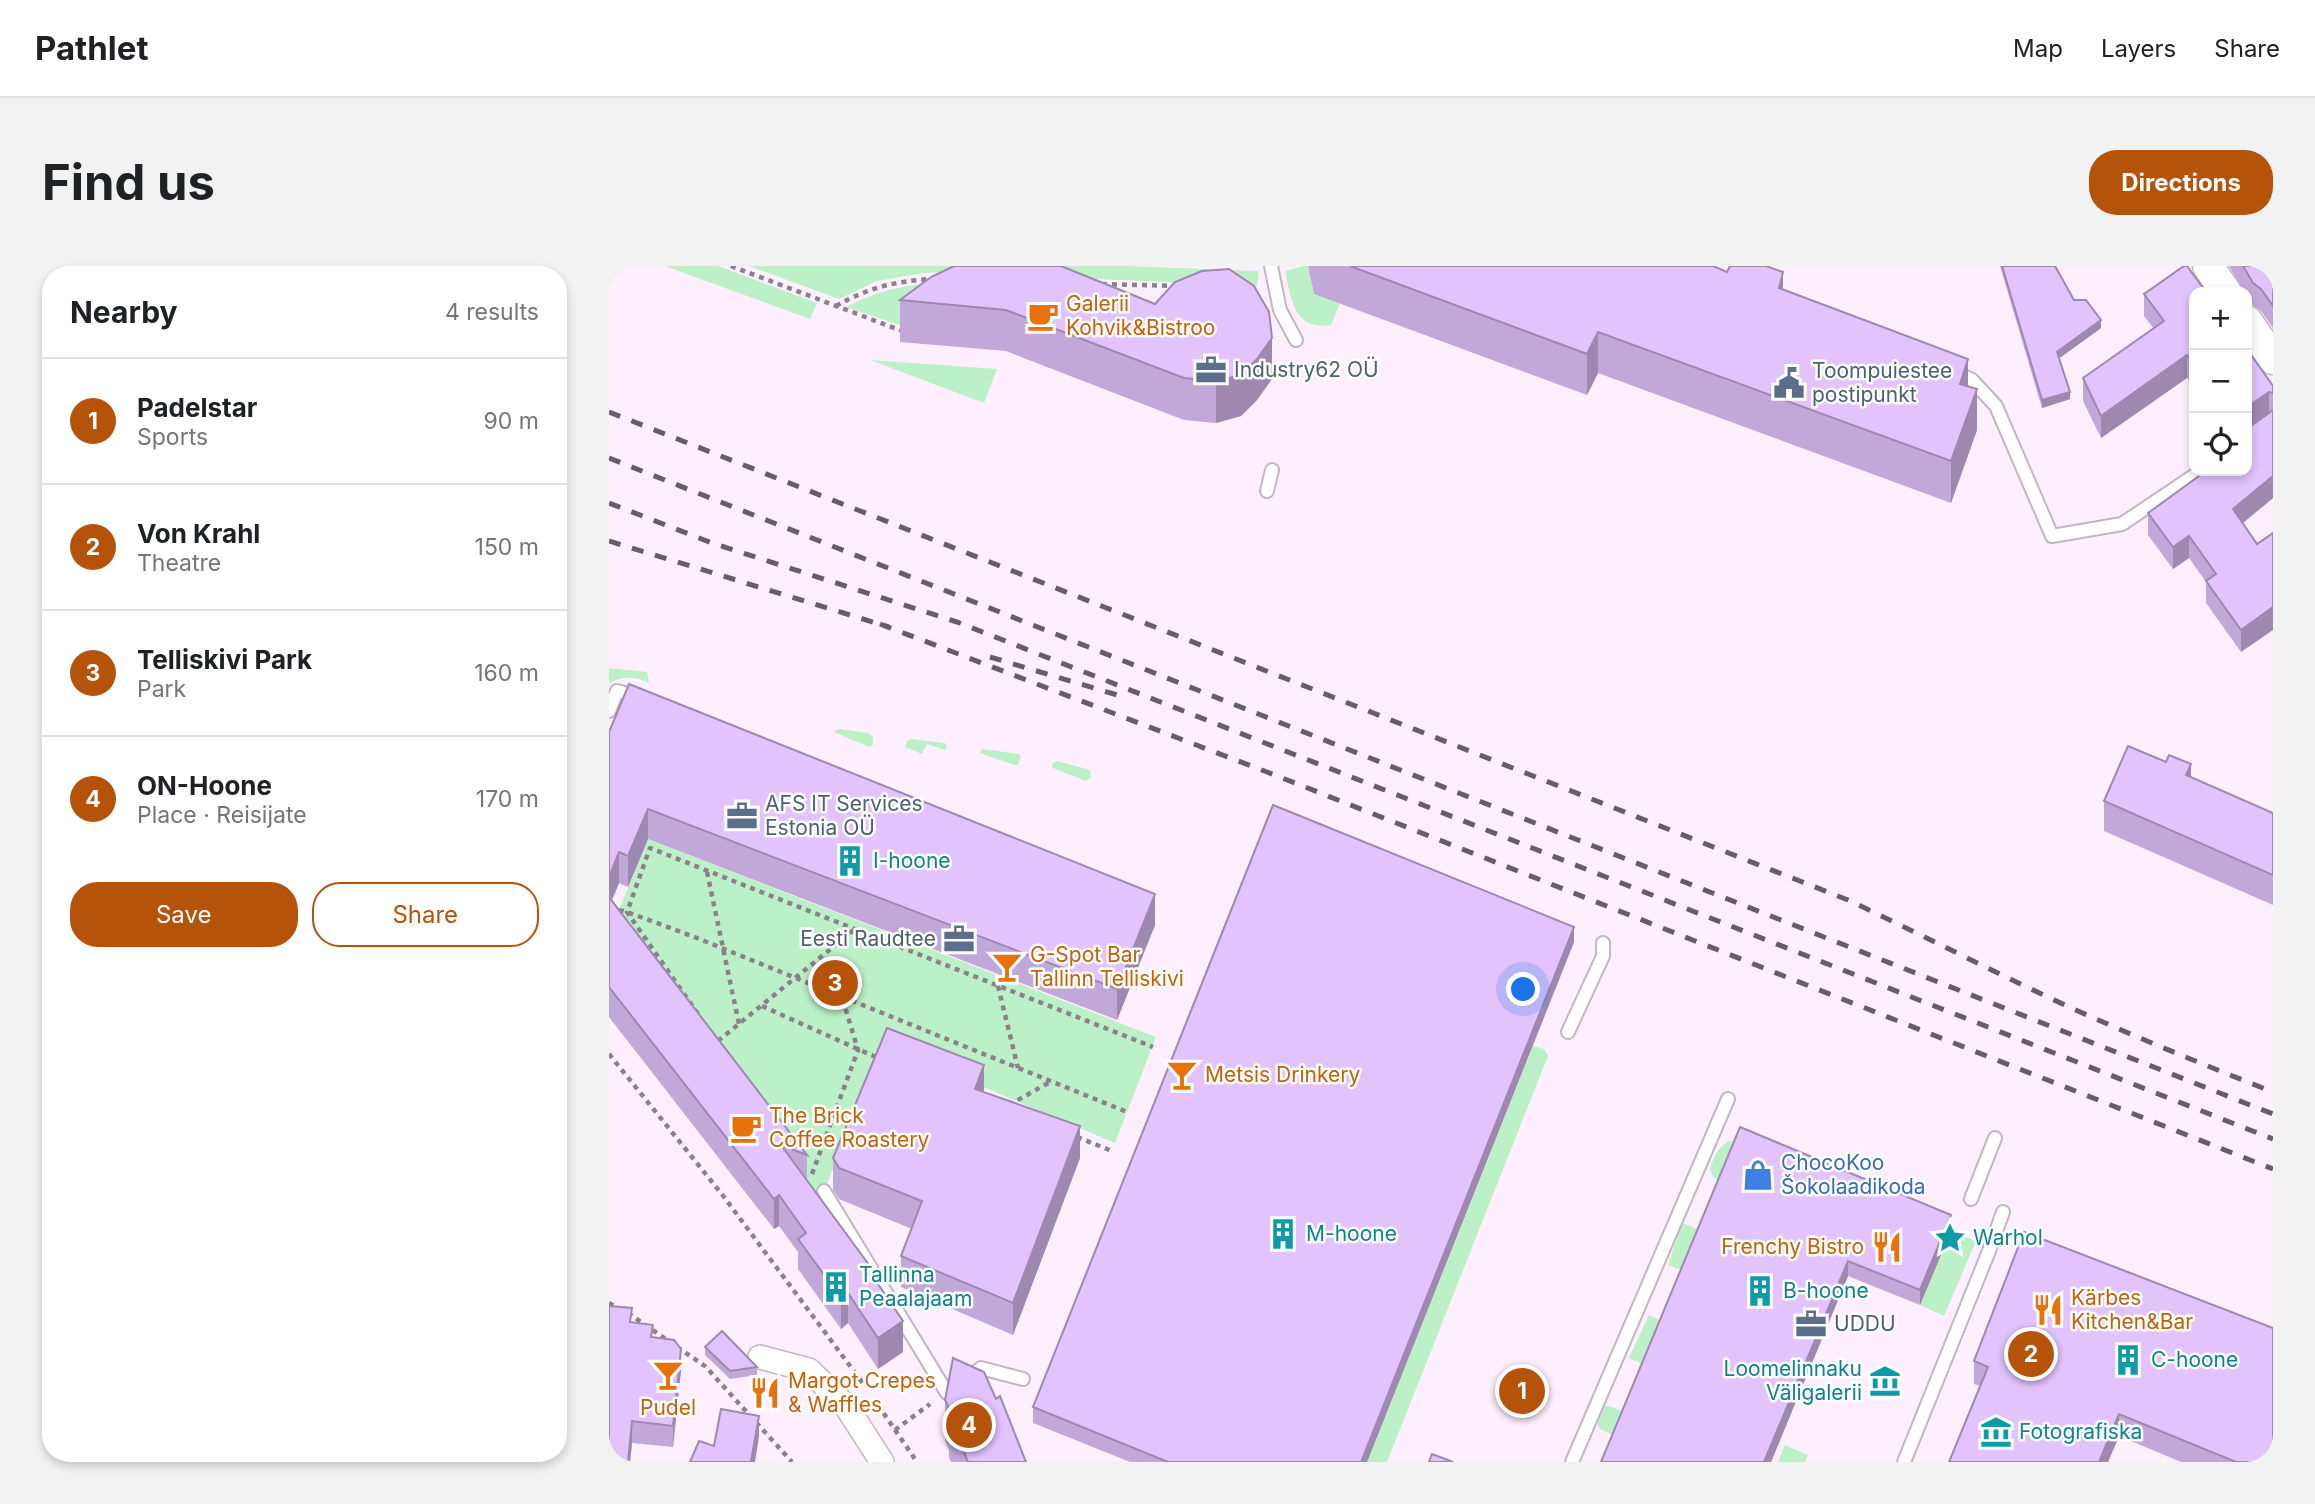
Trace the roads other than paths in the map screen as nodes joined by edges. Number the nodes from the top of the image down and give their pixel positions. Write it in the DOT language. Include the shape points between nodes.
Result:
graph roads {
  1 [pos="1271,266"];
  2 [pos="2208,266"];
  3 [pos="2223,287"];
  4 [pos="2252,328"];
  5 [pos="1296,340"];
  6 [pos="2273,359"];
  7 [pos="1948,368"];
  8 [pos="1272,470"];
  9 [pos="2194,476"];
  10 [pos="1267,491"];
  11 [pos="655,702"];
  12 [pos="609,711"];
  13 [pos="1603,943"];
  14 [pos="1568,1032"];
  15 [pos="1728,1099"];
  16 [pos="1995,1138"];
  17 [pos="824,1191"];
  18 [pos="1971,1199"];
  19 [pos="2003,1212"];
  20 [pos="760,1357"];
  21 [pos="1023,1379"];
  22 [pos="882,1462"];
  23 [pos="1572,1462"];
  24 [pos="1904,1462"];
  1 -- 5 [label="lane" via="1280,310"];
  2 -- 3 [label="street"];
  4 -- 6 [label="street"];
  7 -- 9 [label="lane" via="1972,380 1996,406 2052,536 2122,524"];
  8 -- 10 [label="lane"];
  11 -- 12 [label="lane" via="617,691"];
  13 -- 14 [label="lane" via="1604,956"];
  15 -- 23 [label="lane"];
  16 -- 18 [label="lane"];
  17 -- 21 [label="lane" via="947,1393 981,1368"];
  19 -- 24 [label="lane"];
  20 -- 22 [label="street" via="809,1370 846,1406"];
}
